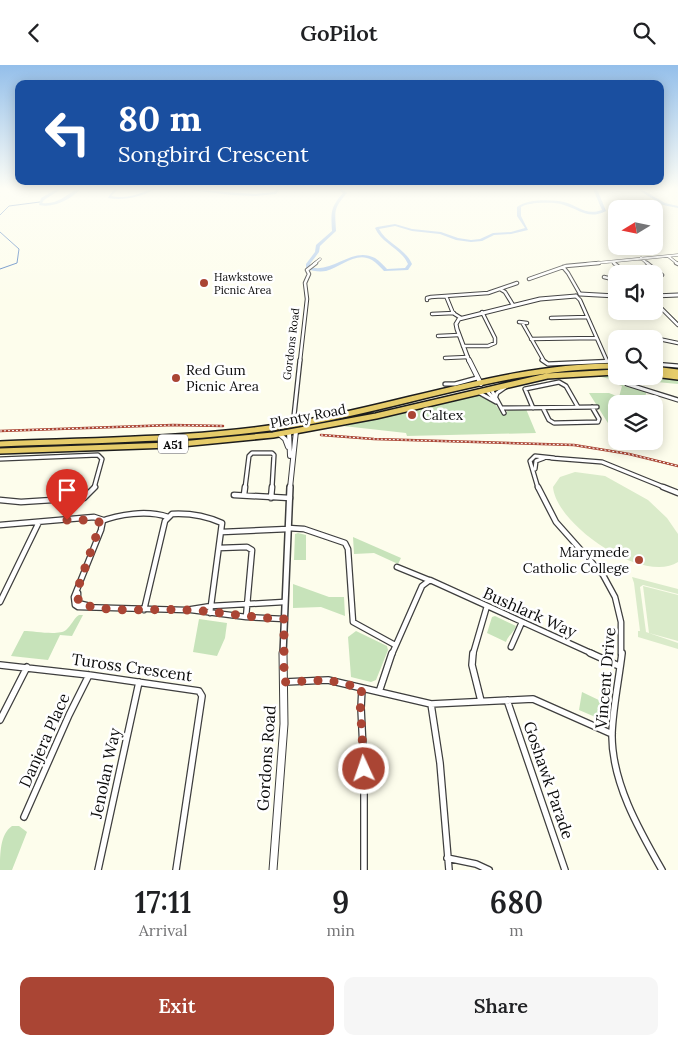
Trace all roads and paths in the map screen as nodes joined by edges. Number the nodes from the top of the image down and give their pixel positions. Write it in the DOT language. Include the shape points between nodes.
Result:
graph roads {
  1 [pos="668,255"];
  2 [pos="678,255"];
  3 [pos="641,258"];
  4 [pos="320,259"];
  5 [pos="613,262"];
  6 [pos="678,264"];
  7 [pos="616,265"];
  8 [pos="650,265"];
  9 [pos="563,267"];
  10 [pos="604,277"];
  11 [pos="608,278"];
  12 [pos="529,279"];
  13 [pos="517,283"];
  14 [pos="500,289"];
  15 [pos="578,295"];
  16 [pos="678,295"];
  17 [pos="446,296"];
  18 [pos="608,296"];
  19 [pos="663,297"];
  20 [pos="427,300"];
  21 [pos="513,305"];
  22 [pos="663,310"];
  23 [pos="432,314"];
  24 [pos="454,314"];
  25 [pos="482,314"];
  26 [pos="587,317"];
  27 [pos="461,318"];
  28 [pos="550,318"];
  29 [pos="523,323"];
  30 [pos="678,325"];
  31 [pos="459,335"];
  32 [pos="438,336"];
  33 [pos="596,338"];
  34 [pos="531,339"];
  35 [pos="663,340"];
  36 [pos="678,343"];
  37 [pos="464,347"];
  38 [pos="468,357"];
  39 [pos="445,358"];
  40 [pos="607,361"];
  41 [pos="548,364"];
  42 [pos="663,365"];
  43 [pos="608,366"];
  44 [pos="678,366"];
  45 [pos="663,370"];
  46 [pos="608,372"];
  47 [pos="678,372"];
  48 [pos="663,375"];
  49 [pos="477,376"];
  50 [pos="678,377"];
  51 [pos="484,383"];
  52 [pos="445,384"];
  53 [pos="509,385"];
  54 [pos="630,385"];
  55 [pos="489,390"];
  56 [pos="478,392"];
  57 [pos="678,400"];
  58 [pos="497,401"];
  59 [pos="578,407"];
  60 [pos="592,407"];
  61 [pos="597,407"];
  62 [pos="533,408"];
  63 [pos="543,408"];
  64 [pos="293,425"];
  65 [pos="296,431"];
  66 [pos="289,432"];
  67 [pos="279,434"];
  68 [pos="0,444"];
  69 [pos="0,451"];
  70 [pos="0,459"];
  71 [pos="291,466"];
  72 [pos="678,493"];
  73 [pos="234,495"];
  74 [pos="244,495"];
  75 [pos="270,498"];
  76 [pos="290,498"];
  77 [pos="0,500"];
  78 [pos="168,517"];
  79 [pos="101,521"];
  80 [pos="39,522"];
  81 [pos="0,525"];
  82 [pos="288,529"];
  83 [pos="222,532"];
  84 [pos="219,548"];
  85 [pos="397,567"];
  86 [pos="428,581"];
  87 [pos="0,602"];
  88 [pos="284,602"];
  89 [pos="247,603"];
  90 [pos="211,606"];
  91 [pos="487,606"];
  92 [pos="144,610"];
  93 [pos="186,610"];
  94 [pos="210,613"];
  95 [pos="246,617"];
  96 [pos="284,619"];
  97 [pos="522,622"];
  98 [pos="395,645"];
  99 [pos="511,647"];
  100 [pos="0,665"];
  101 [pos="619,666"];
  102 [pos="27,667"];
  103 [pos="89,675"];
  104 [pos="139,682"];
  105 [pos="284,682"];
  106 [pos="362,688"];
  107 [pos="378,692"];
  108 [pos="506,700"];
  109 [pos="481,701"];
  110 [pos="431,704"];
  111 [pos="0,720"];
  112 [pos="612,734"];
  113 [pos="24,817"];
  114 [pos="447,858"];
  115 [pos="98,870"];
  116 [pos="176,870"];
  117 [pos="273,870"];
  118 [pos="364,870"];
  119 [pos="449,870"];
  120 [pos="489,870"];
  121 [pos="565,870"];
  122 [pos="662,870"];
  1 -- 2 [label="street"];
  1 -- 3 [label="street"];
  1 -- 6 [label="street"];
  3 -- 5 [label="street"];
  3 -- 8 [label="street"];
  4 -- 64 [label="street, Gordons Road" via="307,270 309,274 304,283 307,299"];
  5 -- 7 [label="street"];
  5 -- 9 [label="street"];
  9 -- 12 [label="street"];
  9 -- 15 [label="street" via="568,270"];
  10 -- 11 [label="street"];
  13 -- 14 [label="street"];
  14 -- 17 [label="street"];
  14 -- 21 [label="street"];
  15 -- 18 [label="street"];
  15 -- 21 [label="street"];
  15 -- 26 [label="street"];
  16 -- 19 [label="street"];
  17 -- 20 [label="street" via="428,297"];
  17 -- 24 [label="street"];
  21 -- 25 [label="street"];
  22 -- 30 [label="street"];
  23 -- 24 [label="street"];
  24 -- 27 [label="street"];
  25 -- 27 [label="street"];
  25 -- 37 [label="street" via="495,342 488,346"];
  26 -- 28 [label="street"];
  26 -- 33 [label="street"];
  27 -- 31 [label="street" via="456,325"];
  29 -- 34 [label="street"];
  31 -- 32 [label="street"];
  31 -- 37 [label="street"];
  33 -- 34 [label="street"];
  33 -- 40 [label="street"];
  34 -- 41 [label="street" via="542,360"];
  35 -- 36 [label="street"];
  37 -- 38 [label="street"];
  38 -- 39 [label="street"];
  38 -- 49 [label="street"];
  40 -- 41 [label="street"];
  42 -- 44 [label="street"];
  43 -- 51 [label="highway, Plenty Road / A51" via="546,370"];
  45 -- 47 [label="highway"];
  46 -- 53 [label="highway, Plenty Road / A51" via="564,374"];
  48 -- 50 [label="highway"];
  49 -- 51 [label="street"];
  49 -- 52 [label="street"];
  51 -- 55 [label="highway"];
  51 -- 64 [label="highway, Plenty Road / A51"];
  53 -- 55 [label="highway, Plenty Road / A51"];
  53 -- 58 [label="street" via="497,393"];
  54 -- 57 [label="street"];
  55 -- 56 [label="highway, Plenty Road / A51"];
  55 -- 58 [label="street"];
  56 -- 58 [label="street"];
  56 -- 65 [label="highway, Plenty Road / A51"];
  58 -- 62 [label="street" via="503,411"];
  59 -- 60 [label="street"];
  59 -- 62 [label="street" via="565,385 559,382 525,389"];
  59 -- 63 [label="street"];
  60 -- 61 [label="street"];
  60 -- 63 [label="street" via="598,422 554,423"];
  62 -- 63 [label="street"];
  64 -- 65 [label="highway"];
  64 -- 66 [label="highway"];
  64 -- 68 [label="highway, Plenty Road / A51" via="194,436"];
  65 -- 66 [label="highway, Plenty Road / A51"];
  65 -- 71 [label="street, Gordons Road"];
  66 -- 67 [label="highway, Plenty Road / A51"];
  66 -- 71 [label="street, Gordons Road"];
  67 -- 69 [label="highway, Plenty Road / A51" via="186,444"];
  67 -- 71 [label="street" via="287,442"];
  70 -- 77 [label="street" via="101,456 102,459 90,496 21,502"];
  71 -- 76 [label="street, Gordons Road"];
  72 -- 101 [label="street, Vincent Drive" via="602,462 534,459 535,476 543,501 555,521 598,567 614,592 623,629"];
  73 -- 74 [label="street"];
  74 -- 75 [label="street"];
  74 -- 75 [label="street" via="249,455 272,453"];
  75 -- 76 [label="street"];
  76 -- 82 [label="street, Gordons Road"];
  78 -- 79 [label="street" via="157,514"];
  78 -- 83 [label="street" via="178,513 205,517 222,523"];
  78 -- 92 [label="street"];
  79 -- 80 [label="street"];
  79 -- 92 [label="street" via="74,597 77,604 82,608"];
  80 -- 81 [label="street"];
  80 -- 87 [label="street"];
  82 -- 83 [label="street"];
  82 -- 88 [label="street, Gordons Road"];
  82 -- 98 [label="street" via="300,528 345,543 353,622"];
  83 -- 84 [label="street"];
  84 -- 89 [label="street" via="245,547 252,550"];
  84 -- 90 [label="street"];
  85 -- 86 [label="street, Bushlark Way"];
  86 -- 91 [label="street, Bushlark Way"];
  86 -- 98 [label="street" via="422,586"];
  88 -- 89 [label="street"];
  88 -- 96 [label="street, Gordons Road"];
  89 -- 90 [label="street"];
  89 -- 95 [label="street"];
  90 -- 93 [label="street"];
  90 -- 94 [label="street"];
  91 -- 97 [label="street, Bushlark Way"];
  91 -- 109 [label="street" via="472,656"];
  92 -- 93 [label="street"];
  93 -- 94 [label="street"];
  94 -- 95 [label="street"];
  95 -- 96 [label="street"];
  96 -- 105 [label="street, Gordons Road"];
  97 -- 99 [label="street"];
  97 -- 101 [label="street, Bushlark Way"];
  98 -- 107 [label="street"];
  100 -- 102 [label="street, Tuross Crescent"];
  101 -- 112 [label="street, Vincent Drive"];
  102 -- 103 [label="street, Tuross Crescent"];
  102 -- 111 [label="street"];
  103 -- 104 [label="street, Tuross Crescent"];
  103 -- 113 [label="street, Danjera Place"];
  104 -- 115 [label="street, Jenolan Way"];
  104 -- 116 [label="street, Tuross Crescent" via="196,689 202,696"];
  105 -- 106 [label="street" via="328,680"];
  105 -- 117 [label="street, Gordons Road"];
  106 -- 107 [label="street"];
  106 -- 118 [label="street"];
  107 -- 110 [label="street"];
  108 -- 109 [label="street"];
  108 -- 112 [label="street" via="532,699"];
  108 -- 121 [label="street, Goshawk Parade"];
  109 -- 110 [label="street"];
  110 -- 114 [label="street" via="440,763"];
  112 -- 122 [label="street, Vincent Drive" via="621,783 644,838"];
  114 -- 119 [label="street"];
  114 -- 120 [label="street"];
}
